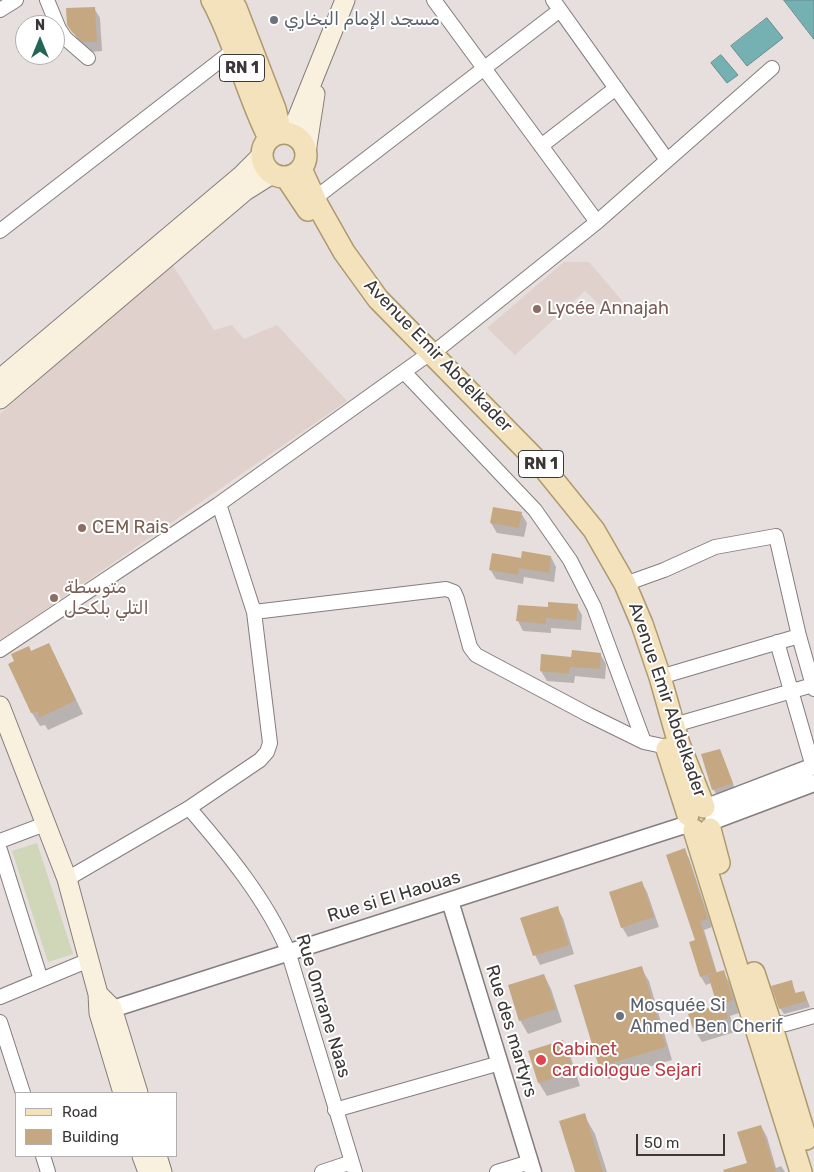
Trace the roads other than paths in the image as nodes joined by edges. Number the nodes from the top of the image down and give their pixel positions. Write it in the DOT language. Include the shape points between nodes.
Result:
graph roads {
  1 [pos="16,0"];
  2 [pos="47,0"];
  3 [pos="212,0"];
  4 [pos="345,0"];
  5 [pos="434,0"];
  6 [pos="238,3"];
  7 [pos="557,5"];
  8 [pos="0,10"];
  9 [pos="235,49"];
  10 [pos="88,58"];
  11 [pos="319,66"];
  12 [pos="484,68"];
  13 [pos="772,68"];
  14 [pos="616,88"];
  15 [pos="541,146"];
  16 [pos="283,154"];
  17 [pos="667,160"];
  18 [pos="314,199"];
  19 [pos="597,222"];
  20 [pos="0,231"];
  21 [pos="427,356"];
  22 [pos="404,372"];
  23 [pos="0,379"];
  24 [pos="0,399"];
  25 [pos="219,504"];
  26 [pos="625,584"];
  27 [pos="254,612"];
  28 [pos="800,636"];
  29 [pos="777,642"];
  30 [pos="0,650"];
  31 [pos="660,676"];
  32 [pos="814,687"];
  33 [pos="791,692"];
  34 [pos="0,706"];
  35 [pos="673,739"];
  36 [pos="644,742"];
  37 [pos="814,771"];
  38 [pos="189,808"];
  39 [pos="701,819"];
  40 [pos="45,824"];
  41 [pos="0,841"];
  42 [pos="0,850"];
  43 [pos="66,879"];
  44 [pos="450,901"];
  45 [pos="288,951"];
  46 [pos="89,960"];
  47 [pos="40,980"];
  48 [pos="0,997"];
  49 [pos="105,1011"];
  50 [pos="814,1016"];
  51 [pos="0,1022"];
  52 [pos="769,1029"];
  53 [pos="500,1062"];
  54 [pos="23,1092"];
  55 [pos="123,1092"];
  56 [pos="138,1092"];
  57 [pos="336,1110"];
  58 [pos="43,1157"];
  59 [pos="142,1157"];
  60 [pos="157,1157"];
  61 [pos="814,1166"];
  62 [pos="353,1167"];
  63 [pos="532,1167"];
  64 [pos="48,1172"];
  65 [pos="148,1172"];
  66 [pos="162,1172"];
  67 [pos="322,1172"];
  68 [pos="497,1172"];
  69 [pos="801,1172"];
  1 -- 8 [label="street"];
  2 -- 10 [label="street" via="65,38"];
  3 -- 9 [label="main road, RN 1"];
  4 -- 11 [label="main road"];
  5 -- 12 [label="street"];
  6 -- 16 [label="main road, RN 1" via="275,109"];
  7 -- 12 [label="street"];
  7 -- 14 [label="street"];
  9 -- 16 [label="main road, RN 1" via="261,122"];
  9 -- 20 [label="street"];
  11 -- 16 [label="main road"];
  11 -- 16 [label="main road"];
  12 -- 15 [label="street"];
  12 -- 18 [label="street"];
  13 -- 17 [label="street"];
  14 -- 15 [label="street"];
  14 -- 17 [label="street"];
  15 -- 19 [label="street"];
  16 -- 18 [label="main road, Avenue Emir Abdelkader / RN 1"];
  16 -- 21 [label="main road, Avenue Emir Abdelkader / RN 1" via="342,267 382,315"];
  16 -- 23 [label="main road" via="242,175"];
  16 -- 24 [label="main road" via="245,191"];
  17 -- 19 [label="street"];
  18 -- 21 [label="main road, Avenue Emir Abdelkader / RN 1" via="344,252 378,299"];
  19 -- 21 [label="street"];
  21 -- 22 [label="street"];
  21 -- 26 [label="main road, Avenue Emir Abdelkader / RN 1" via="507,428 543,467 594,530"];
  21 -- 35 [label="main road, Avenue Emir Abdelkader / RN 1" via="535,476 585,538 614,589"];
  22 -- 25 [label="street"];
  22 -- 36 [label="street" via="535,510 570,560 594,608"];
  25 -- 27 [label="street"];
  25 -- 30 [label="street"];
  26 -- 28 [label="street" via="715,547 776,536"];
  26 -- 31 [label="main road, Avenue Emir Abdelkader / RN 1"];
  27 -- 36 [label="street" via="446,589 454,592 470,647 476,655"];
  27 -- 38 [label="street" via="270,743 260,760"];
  28 -- 29 [label="street"];
  28 -- 32 [label="street"];
  29 -- 31 [label="street"];
  29 -- 33 [label="street"];
  31 -- 35 [label="main road, Avenue Emir Abdelkader / RN 1"];
  32 -- 33 [label="street"];
  33 -- 35 [label="street"];
  33 -- 37 [label="street"];
  34 -- 40 [label="main road"];
  35 -- 36 [label="street"];
  35 -- 39 [label="main road, Avenue Emir Abdelkader / RN 1"];
  37 -- 39 [label="street, Rue si El Haouas"];
  38 -- 43 [label="street"];
  38 -- 45 [label="street, Rue Omrane Naas" via="218,842 268,912"];
  39 -- 44 [label="street, Rue si El Haouas"];
  39 -- 52 [label="main road, Avenue Emir Abdelkader / RN 1" via="721,870"];
  40 -- 41 [label="street"];
  40 -- 43 [label="main road"];
  42 -- 47 [label="street"];
  43 -- 46 [label="main road"];
  44 -- 45 [label="street, Rue si El Haouas"];
  44 -- 53 [label="street, Rue des martyrs"];
  45 -- 49 [label="street, Rue si El Haouas"];
  45 -- 57 [label="street, Rue Omrane Naas"];
  46 -- 47 [label="street"];
  46 -- 49 [label="main road"];
  47 -- 48 [label="street"];
  49 -- 55 [label="main road"];
  49 -- 56 [label="main road"];
  50 -- 52 [label="street"];
  51 -- 54 [label="street"];
  52 -- 61 [label="main road, Avenue Emir Abdelkader / RN 1"];
  52 -- 69 [label="main road, Avenue Emir Abdelkader / RN 1"];
  53 -- 57 [label="street"];
  53 -- 63 [label="street, Rue des martyrs"];
  57 -- 62 [label="street, Rue Omrane Naas"];
  58 -- 64 [label="street"];
  59 -- 65 [label="main road"];
  60 -- 66 [label="main road"];
  62 -- 67 [label="street"];
  63 -- 68 [label="street"];
}
